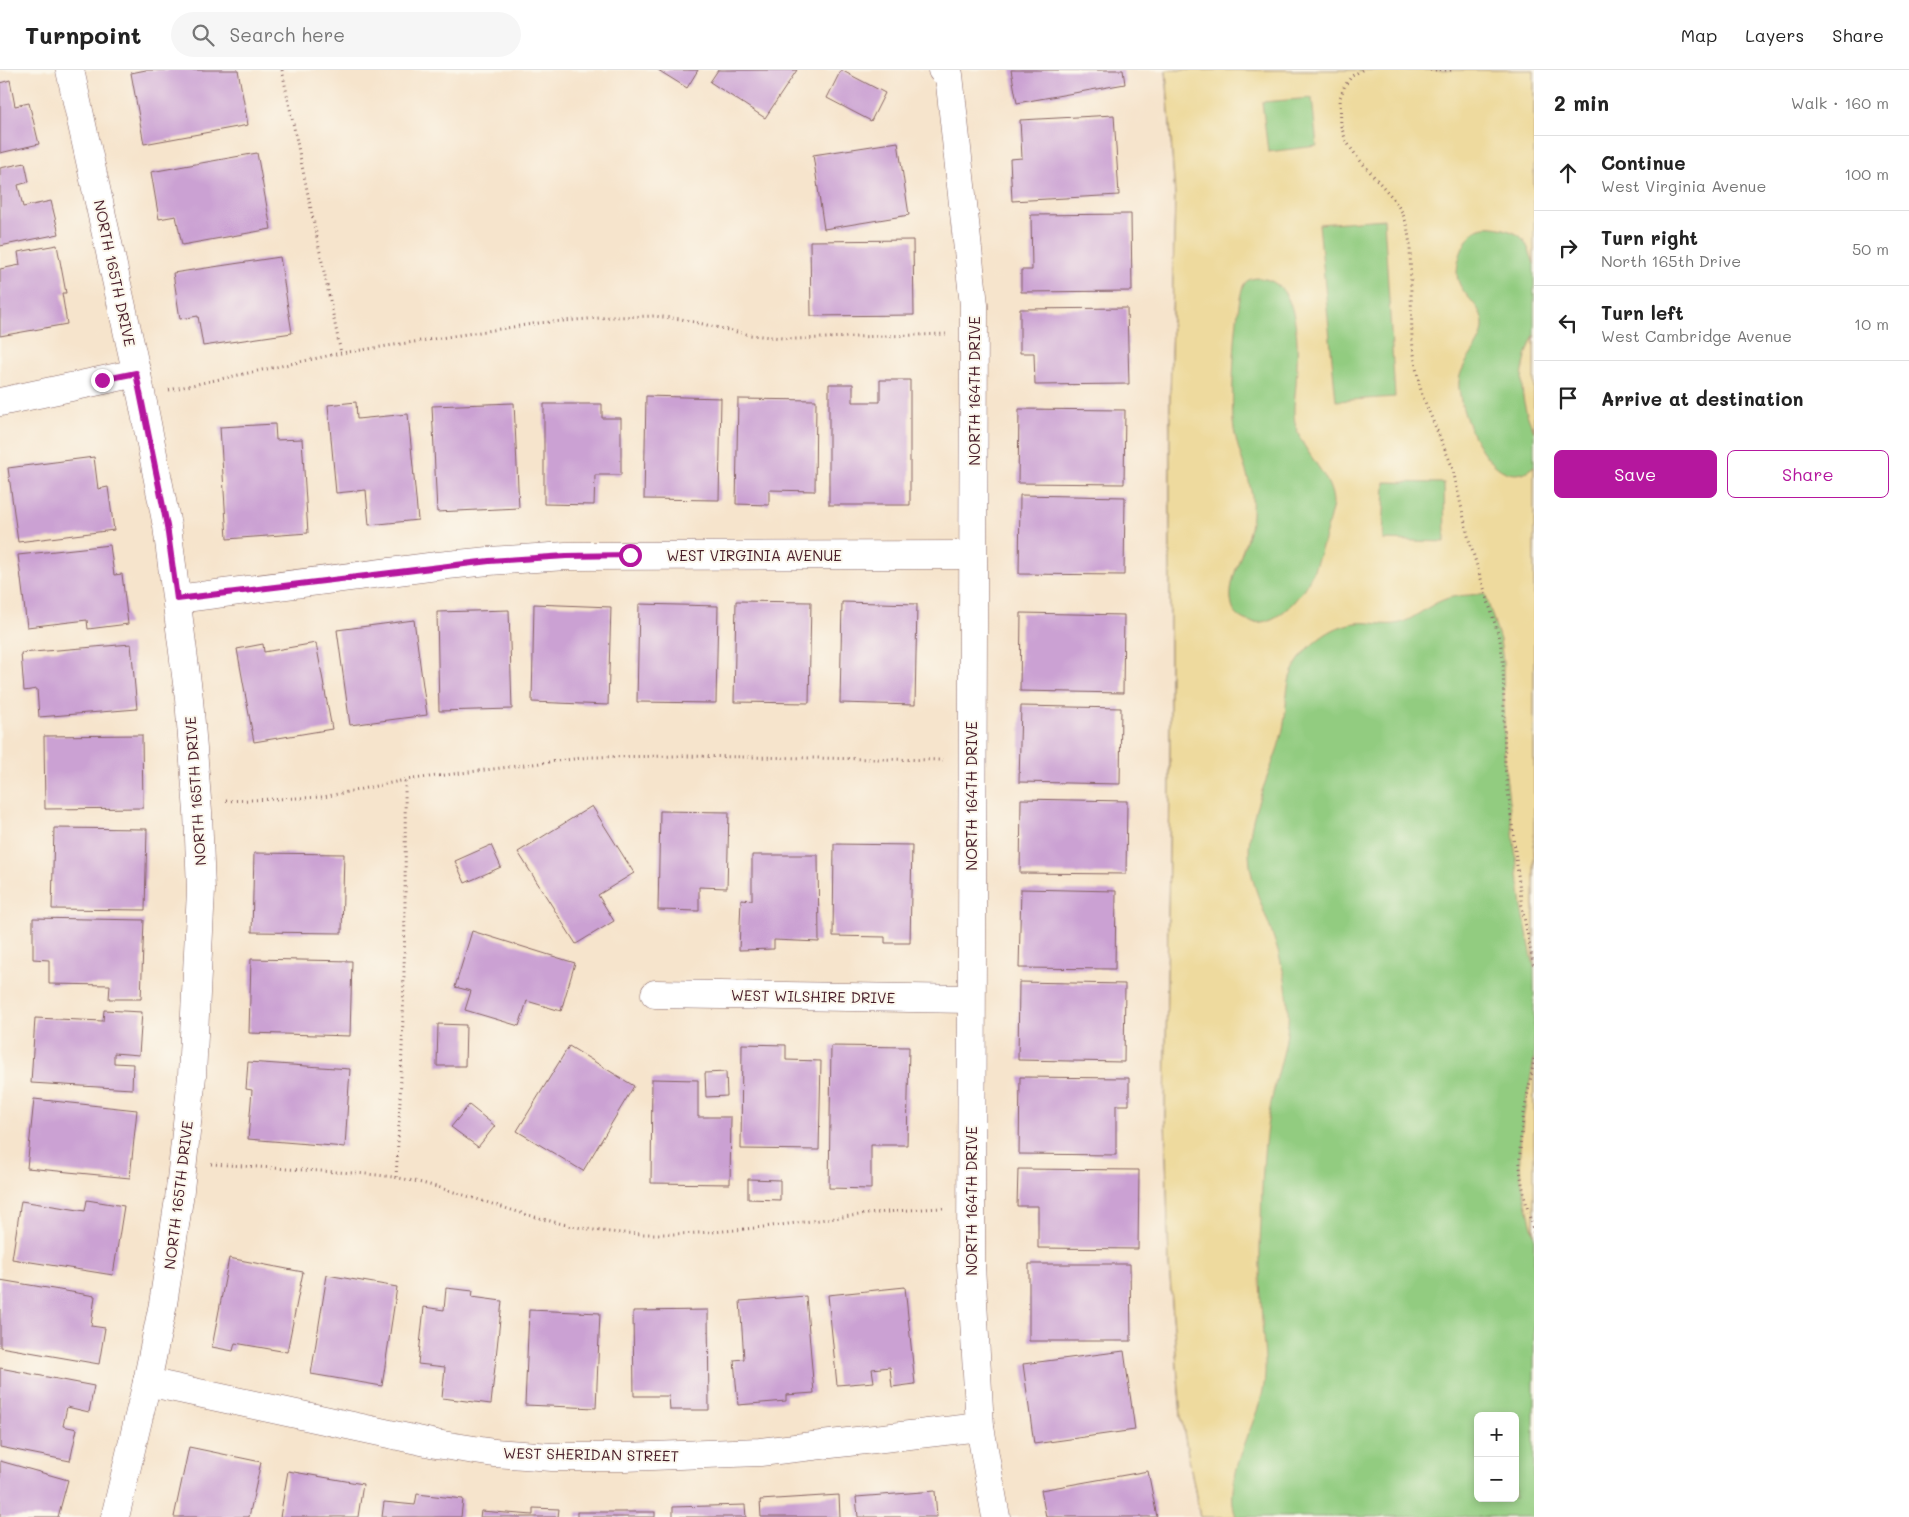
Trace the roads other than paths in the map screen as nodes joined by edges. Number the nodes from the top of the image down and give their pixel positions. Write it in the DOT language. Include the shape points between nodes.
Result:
graph roads {
  1 [pos="70,70"];
  2 [pos="945,72"];
  3 [pos="139,386"];
  4 [pos="0,402"];
  5 [pos="972,555"];
  6 [pos="177,599"];
  7 [pos="655,994"];
  8 [pos="970,999"];
  9 [pos="147,1382"];
  10 [pos="980,1427"];
  11 [pos="114,1517"];
  12 [pos="996,1517"];
  1 -- 3 [label="street, NORTH 165TH DRIVE"];
  2 -- 5 [label="street, NORTH 164TH DRIVE" via="974,304"];
  3 -- 4 [label="street"];
  3 -- 6 [label="street, NORTH 165TH DRIVE" via="167,526"];
  5 -- 6 [label="street, WEST VIRGINIA AVENUE" via="566,556 446,565"];
  5 -- 8 [label="street, NORTH 164TH DRIVE"];
  6 -- 9 [label="street, NORTH 165TH DRIVE" via="198,803 201,890 192,1076 163,1304"];
  7 -- 8 [label="street, WEST WILSHIRE DRIVE"];
  8 -- 10 [label="street, NORTH 164TH DRIVE" via="971,1265"];
  9 -- 10 [label="street, WEST SHERIDAN STREET" via="436,1444 552,1457 760,1452"];
  9 -- 11 [label="street, NORTH 165TH DRIVE"];
  10 -- 12 [label="street, NORTH 164TH DRIVE"];
}
